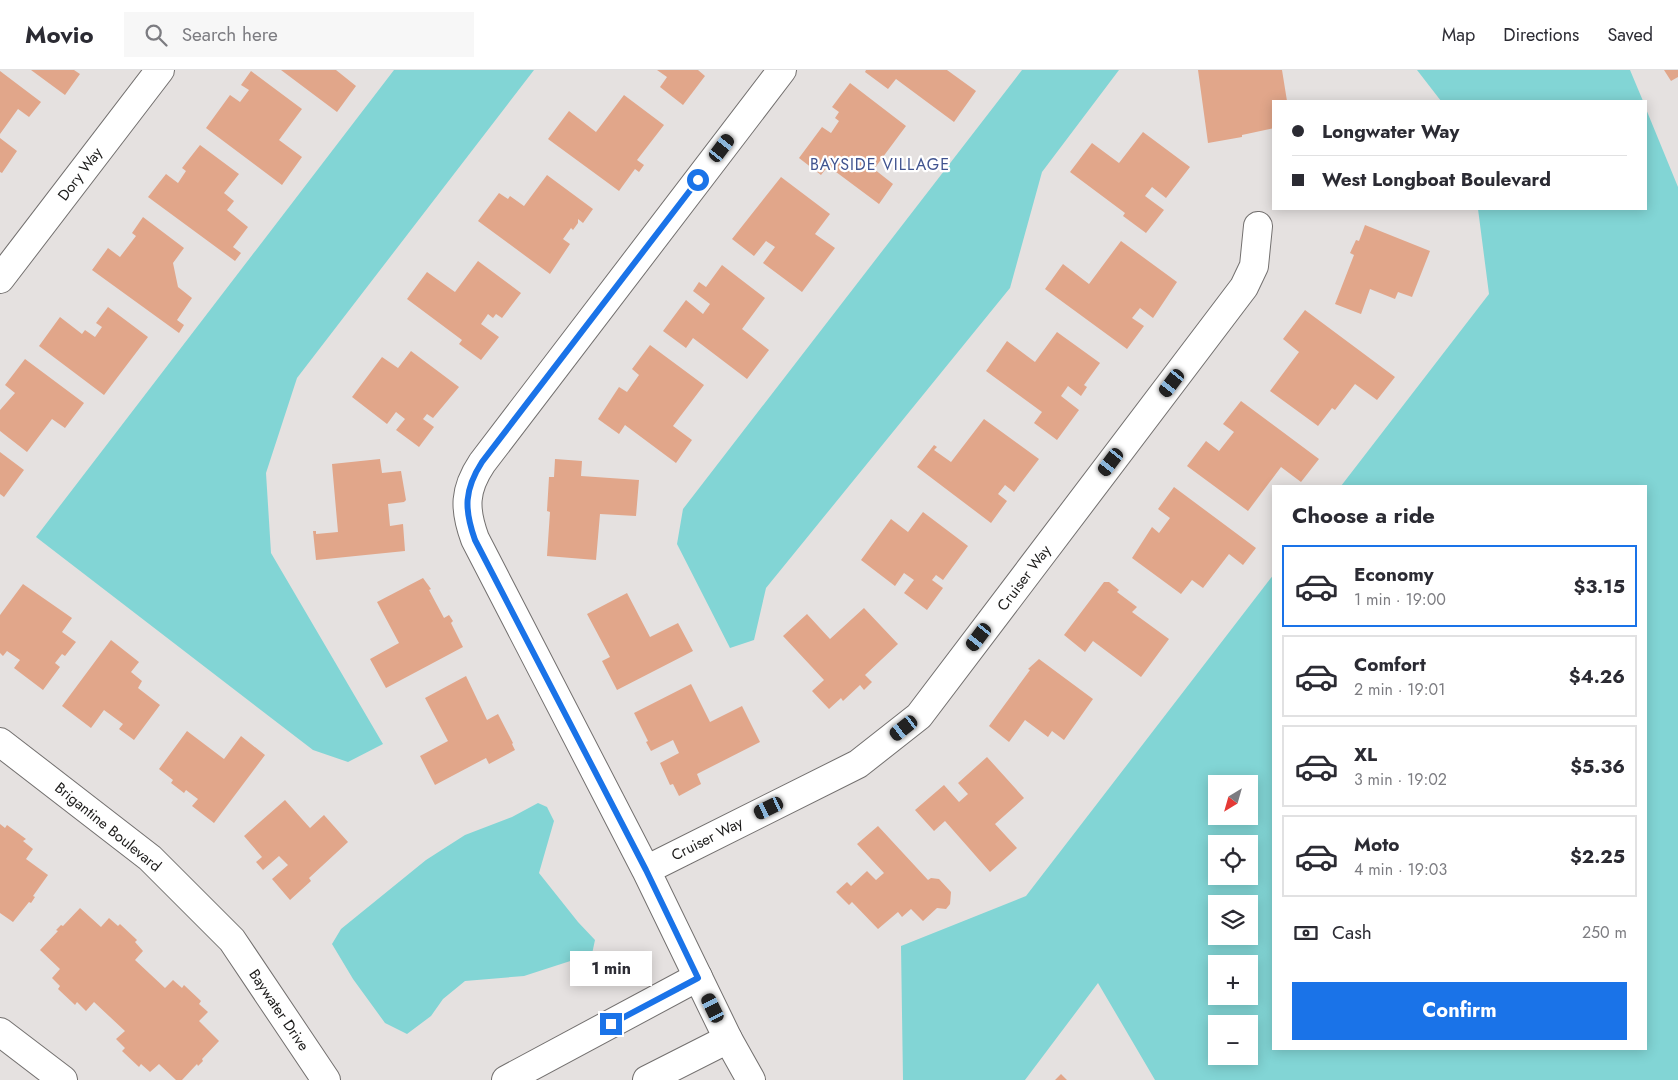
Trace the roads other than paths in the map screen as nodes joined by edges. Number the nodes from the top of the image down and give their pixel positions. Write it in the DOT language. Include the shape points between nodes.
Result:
graph roads {
  1 [pos="160,70"];
  2 [pos="782,70"];
  3 [pos="1258,226"];
  4 [pos="0,279"];
  5 [pos="0,742"];
  6 [pos="646,870"];
  7 [pos="232,940"];
  8 [pos="698,978"];
  9 [pos="0,1032"];
  10 [pos="728,1039"];
  11 [pos="63,1080"];
  12 [pos="326,1080"];
  13 [pos="506,1080"];
  14 [pos="647,1080"];
  15 [pos="751,1080"];
  1 -- 4 [label="street, Dory Way"];
  2 -- 6 [label="street" via="482,462 471,479 467,499 468,520 475,540"];
  3 -- 6 [label="street, Cruiser Way" via="1254,266 1244,288 919,716 858,764"];
  5 -- 7 [label="street, Brigantine Boulevard" via="150,858"];
  6 -- 8 [label="street"];
  7 -- 12 [label="street, Baywater Drive"];
  8 -- 10 [label="street"];
  8 -- 13 [label="street"];
  9 -- 11 [label="street"];
  10 -- 14 [label="street"];
  10 -- 15 [label="street"];
}
